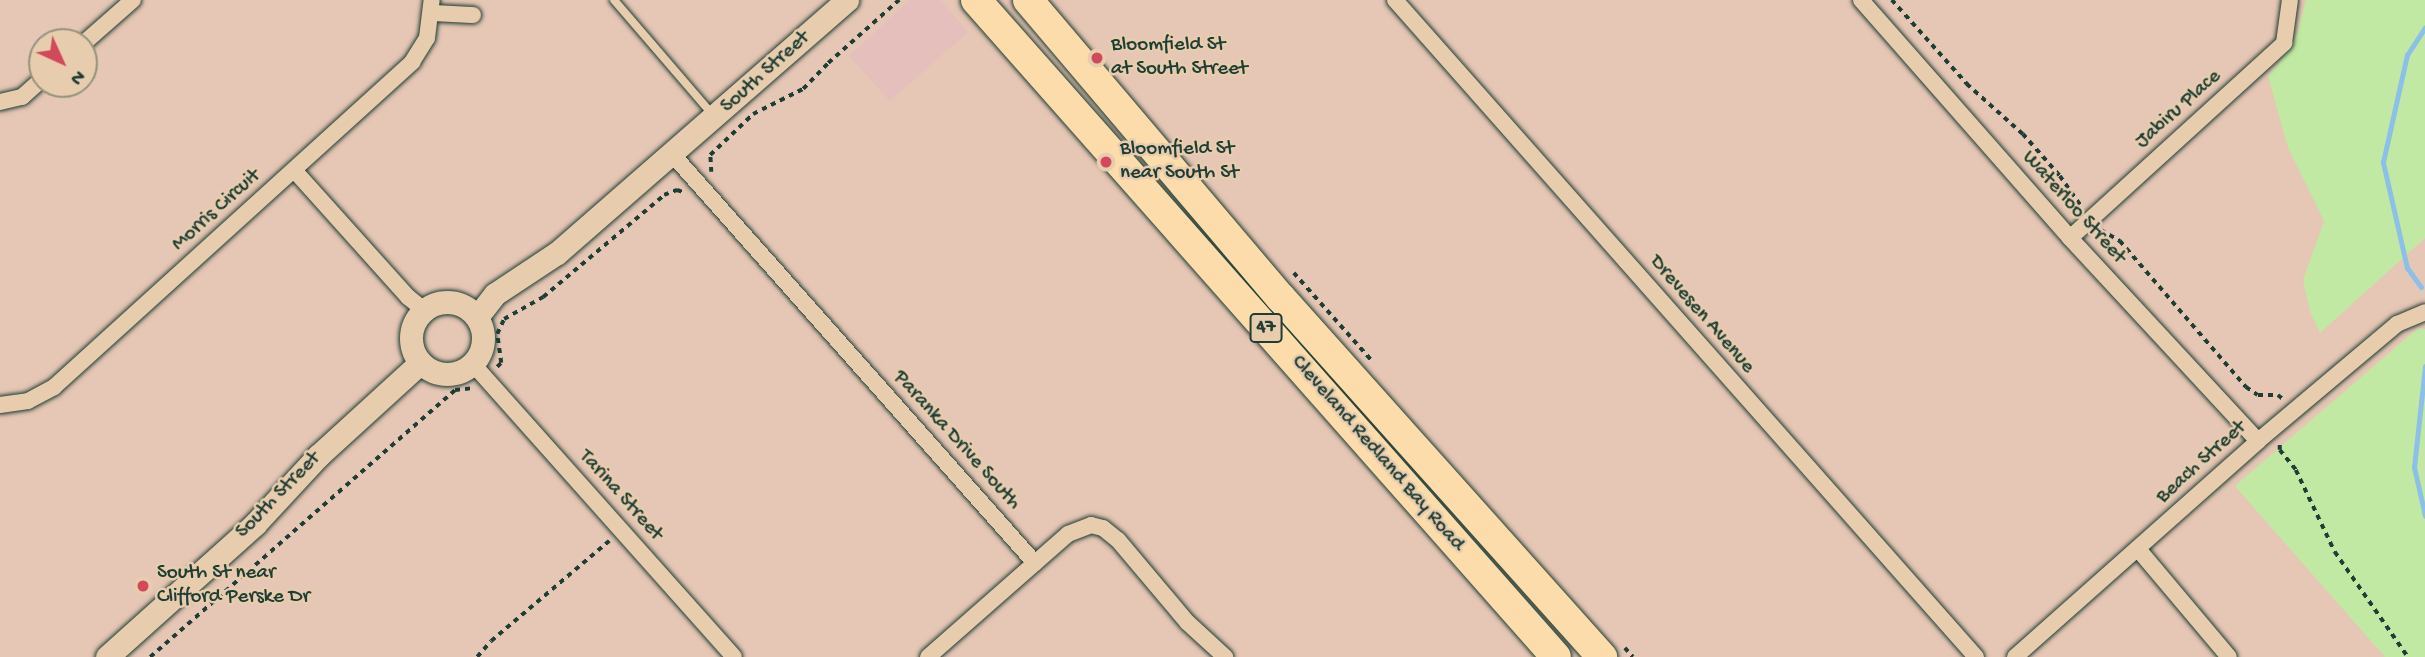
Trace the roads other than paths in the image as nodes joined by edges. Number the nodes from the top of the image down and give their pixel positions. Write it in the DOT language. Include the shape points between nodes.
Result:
graph roads {
  1 [pos="133,0"];
  2 [pos="614,0"];
  3 [pos="847,0"];
  4 [pos="976,0"];
  5 [pos="1028,0"];
  6 [pos="1395,0"];
  7 [pos="1861,0"];
  8 [pos="2290,0"];
  9 [pos="432,7"];
  10 [pos="473,15"];
  11 [pos="98,31"];
  12 [pos="28,92"];
  13 [pos="0,102"];
  14 [pos="715,118"];
  15 [pos="673,155"];
  16 [pos="293,170"];
  17 [pos="2070,238"];
  18 [pos="424,310"];
  19 [pos="2425,312"];
  20 [pos="477,317"];
  21 [pos="420,363"];
  22 [pos="479,371"];
  23 [pos="0,405"];
  24 [pos="2258,441"];
  25 [pos="2138,549"];
  26 [pos="1035,563"];
  27 [pos="1610,649"];
  28 [pos="107,657"];
  29 [pos="734,657"];
  30 [pos="928,657"];
  31 [pos="1225,657"];
  32 [pos="1556,657"];
  33 [pos="1976,657"];
  34 [pos="2015,657"];
  35 [pos="2230,657"];
  1 -- 11 [label="street"];
  2 -- 14 [label="lane, South Street"];
  3 -- 14 [label="street, South Street"];
  4 -- 32 [label="highway, Cleveland Redland Bay Road / 47"];
  5 -- 27 [label="highway, Cleveland Redland Bay Road / 47" via="1281,298"];
  6 -- 33 [label="street, Drevesen Avenue"];
  7 -- 17 [label="street, Waterloo Street"];
  8 -- 17 [label="street, Jabiru Place" via="2284,43"];
  9 -- 10 [label="street, Morris Circuit"];
  9 -- 16 [label="street, Morris Circuit" via="427,38 412,62"];
  12 -- 13 [label="street"];
  14 -- 15 [label="street, South Street"];
  15 -- 20 [label="street, South Street" via="557,253 505,286"];
  15 -- 26 [label="street, Paranka Drive South"];
  16 -- 18 [label="street"];
  16 -- 23 [label="street, Morris Circuit" via="54,387 28,401"];
  17 -- 24 [label="street, Waterloo Street"];
  18 -- 20 [label="street" via="446,302 468,308"];
  18 -- 21 [label="street" via="414,321 410,336"];
  19 -- 24 [label="street, Beach Street" via="2398,324"];
  20 -- 22 [label="street" via="484,341"];
  21 -- 22 [label="street" via="446,375"];
  21 -- 28 [label="street, South Street" via="317,456 255,524"];
  22 -- 29 [label="street, Tarina Street"];
  24 -- 25 [label="street, Beach Street"];
  25 -- 34 [label="street, Beach Street"];
  25 -- 35 [label="street"];
  26 -- 30 [label="street"];
  26 -- 31 [label="street" via="1068,534 1091,525 1103,528 1187,622"];
}
